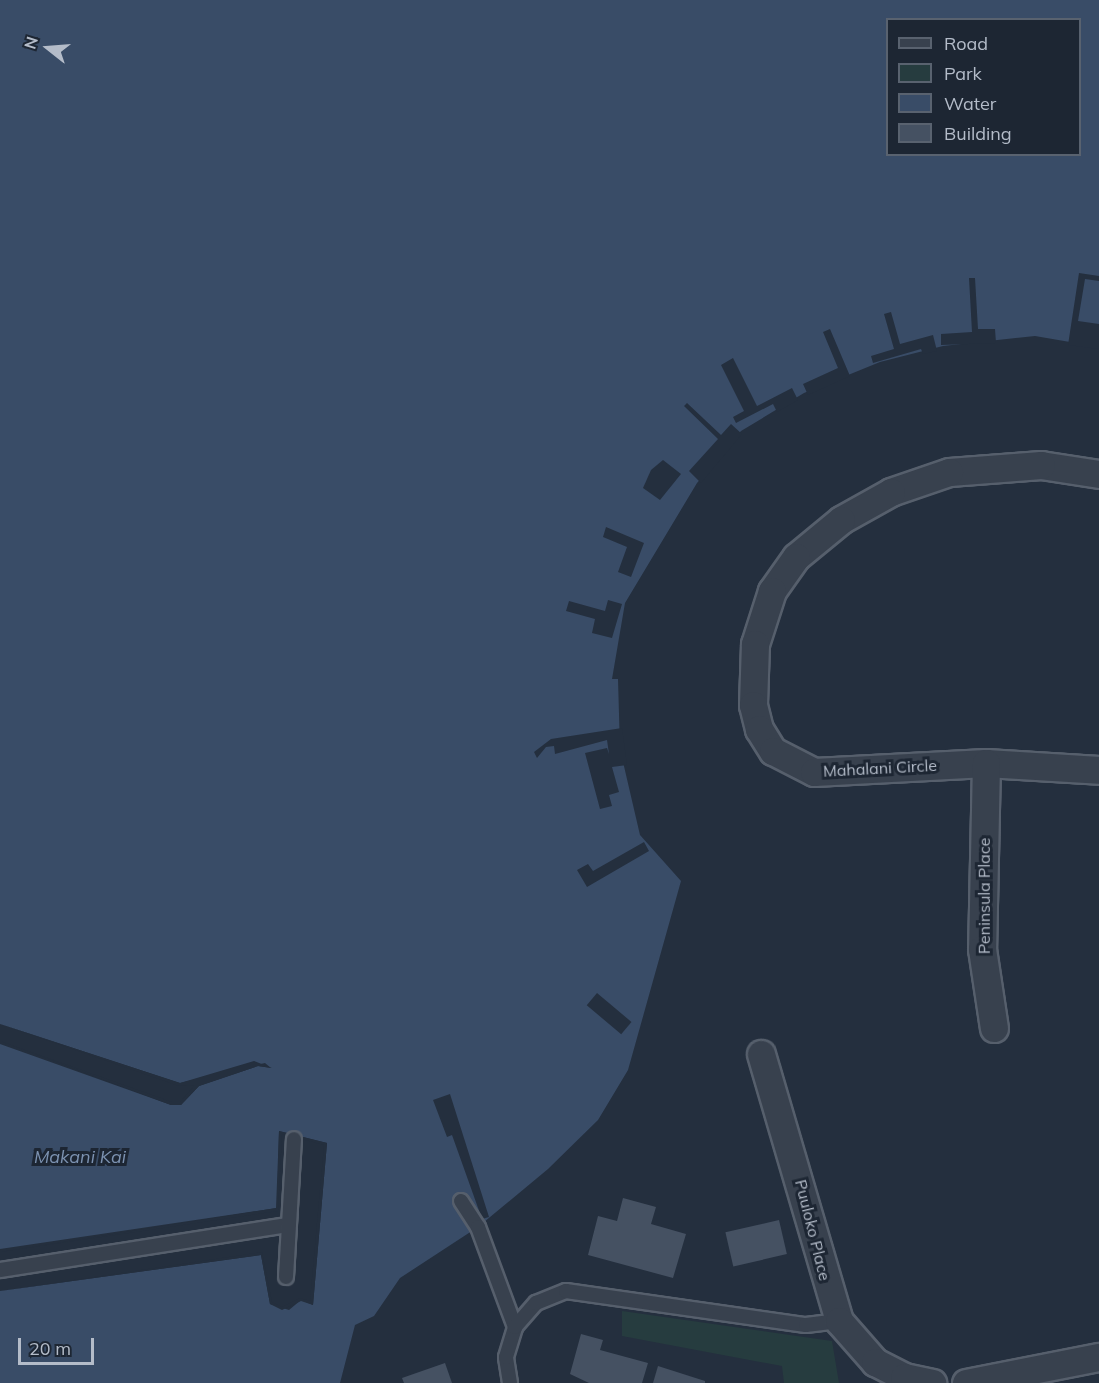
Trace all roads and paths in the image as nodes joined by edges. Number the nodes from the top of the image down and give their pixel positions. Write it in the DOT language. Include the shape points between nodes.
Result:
graph roads {
  1 [pos="1099,474"];
  2 [pos="986,764"];
  3 [pos="1099,770"];
  4 [pos="994,1028"];
  5 [pos="761,1054"];
  6 [pos="294,1139"];
  7 [pos="461,1200"];
  8 [pos="289,1225"];
  9 [pos="0,1270"];
  10 [pos="286,1277"];
  11 [pos="839,1322"];
  12 [pos="515,1327"];
  13 [pos="1099,1357"];
  14 [pos="1026,1377"];
  15 [pos="510,1383"];
  16 [pos="932,1383"];
  17 [pos="966,1383"];
  1 -- 2 [label="street, Mahalani Circle" via="1010,464 949,472 891,492 841,520 796,557 764,609 755,644 753,705 765,741 785,761 830,773"];
  2 -- 3 [label="street, Mahalani Circle"];
  2 -- 4 [label="street, Peninsula Place" via="982,949"];
  5 -- 11 [label="street, Puuloko Place"];
  6 -- 8 [label="lane"];
  7 -- 12 [label="lane" via="478,1227"];
  8 -- 9 [label="lane"];
  8 -- 10 [label="lane"];
  11 -- 12 [label="lane" via="806,1325 566,1292 536,1303"];
  11 -- 16 [label="street, Puuloko Place" via="875,1362 904,1377"];
  12 -- 15 [label="lane" via="506,1357"];
  13 -- 14 [label="street"];
  14 -- 17 [label="street"];
}
